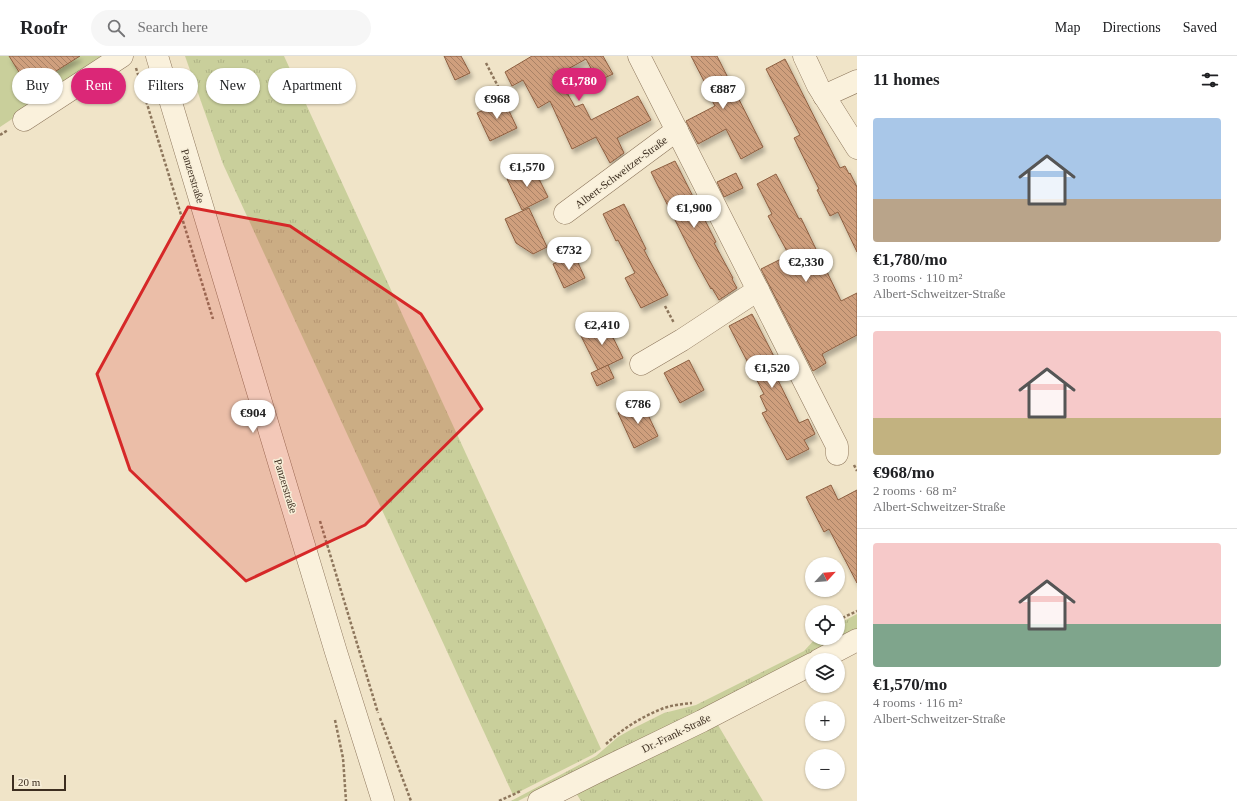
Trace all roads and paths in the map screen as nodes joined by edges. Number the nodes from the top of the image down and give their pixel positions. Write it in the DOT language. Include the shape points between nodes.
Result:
graph roads {
  1 [pos="157,56"];
  2 [pos="639,56"];
  3 [pos="804,56"];
  4 [pos="129,60"];
  5 [pos="486,64"];
  6 [pos="857,81"];
  7 [pos="824,96"];
  8 [pos="505,100"];
  9 [pos="24,120"];
  10 [pos="677,130"];
  11 [pos="857,148"];
  12 [pos="566,213"];
  13 [pos="758,290"];
  14 [pos="214,322"];
  15 [pos="642,364"];
  16 [pos="837,454"];
  17 [pos="857,611"];
  18 [pos="845,617"];
  19 [pos="857,640"];
  20 [pos="832,653"];
  21 [pos="805,668"];
  22 [pos="334,716"];
  23 [pos="346,801"];
  24 [pos="382,801"];
  25 [pos="407,801"];
  26 [pos="411,801"];
  27 [pos="539,801"];
  1 -- 24 [label="street, Panzerstraße"];
  2 -- 10 [label="street, Albert-Schweitzer-Straße"];
  3 -- 7 [label="street"];
  4 -- 9 [label="street"];
  4 -- 14 [label="path, Panzerstraße"];
  5 -- 8 [label="path"];
  6 -- 7 [label="street"];
  7 -- 11 [label="street"];
  10 -- 12 [label="street, Albert-Schweitzer-Straße"];
  10 -- 13 [label="street, Albert-Schweitzer-Straße"];
  13 -- 15 [label="street"];
  13 -- 16 [label="street, Albert-Schweitzer-Straße" via="837,446"];
  17 -- 18 [label="path"];
  19 -- 20 [label="street"];
  21 -- 27 [label="street, Dr.-Frank-Straße"];
  22 -- 23 [label="path" via="343,758"];
  25 -- 26 [label="path"];
}
